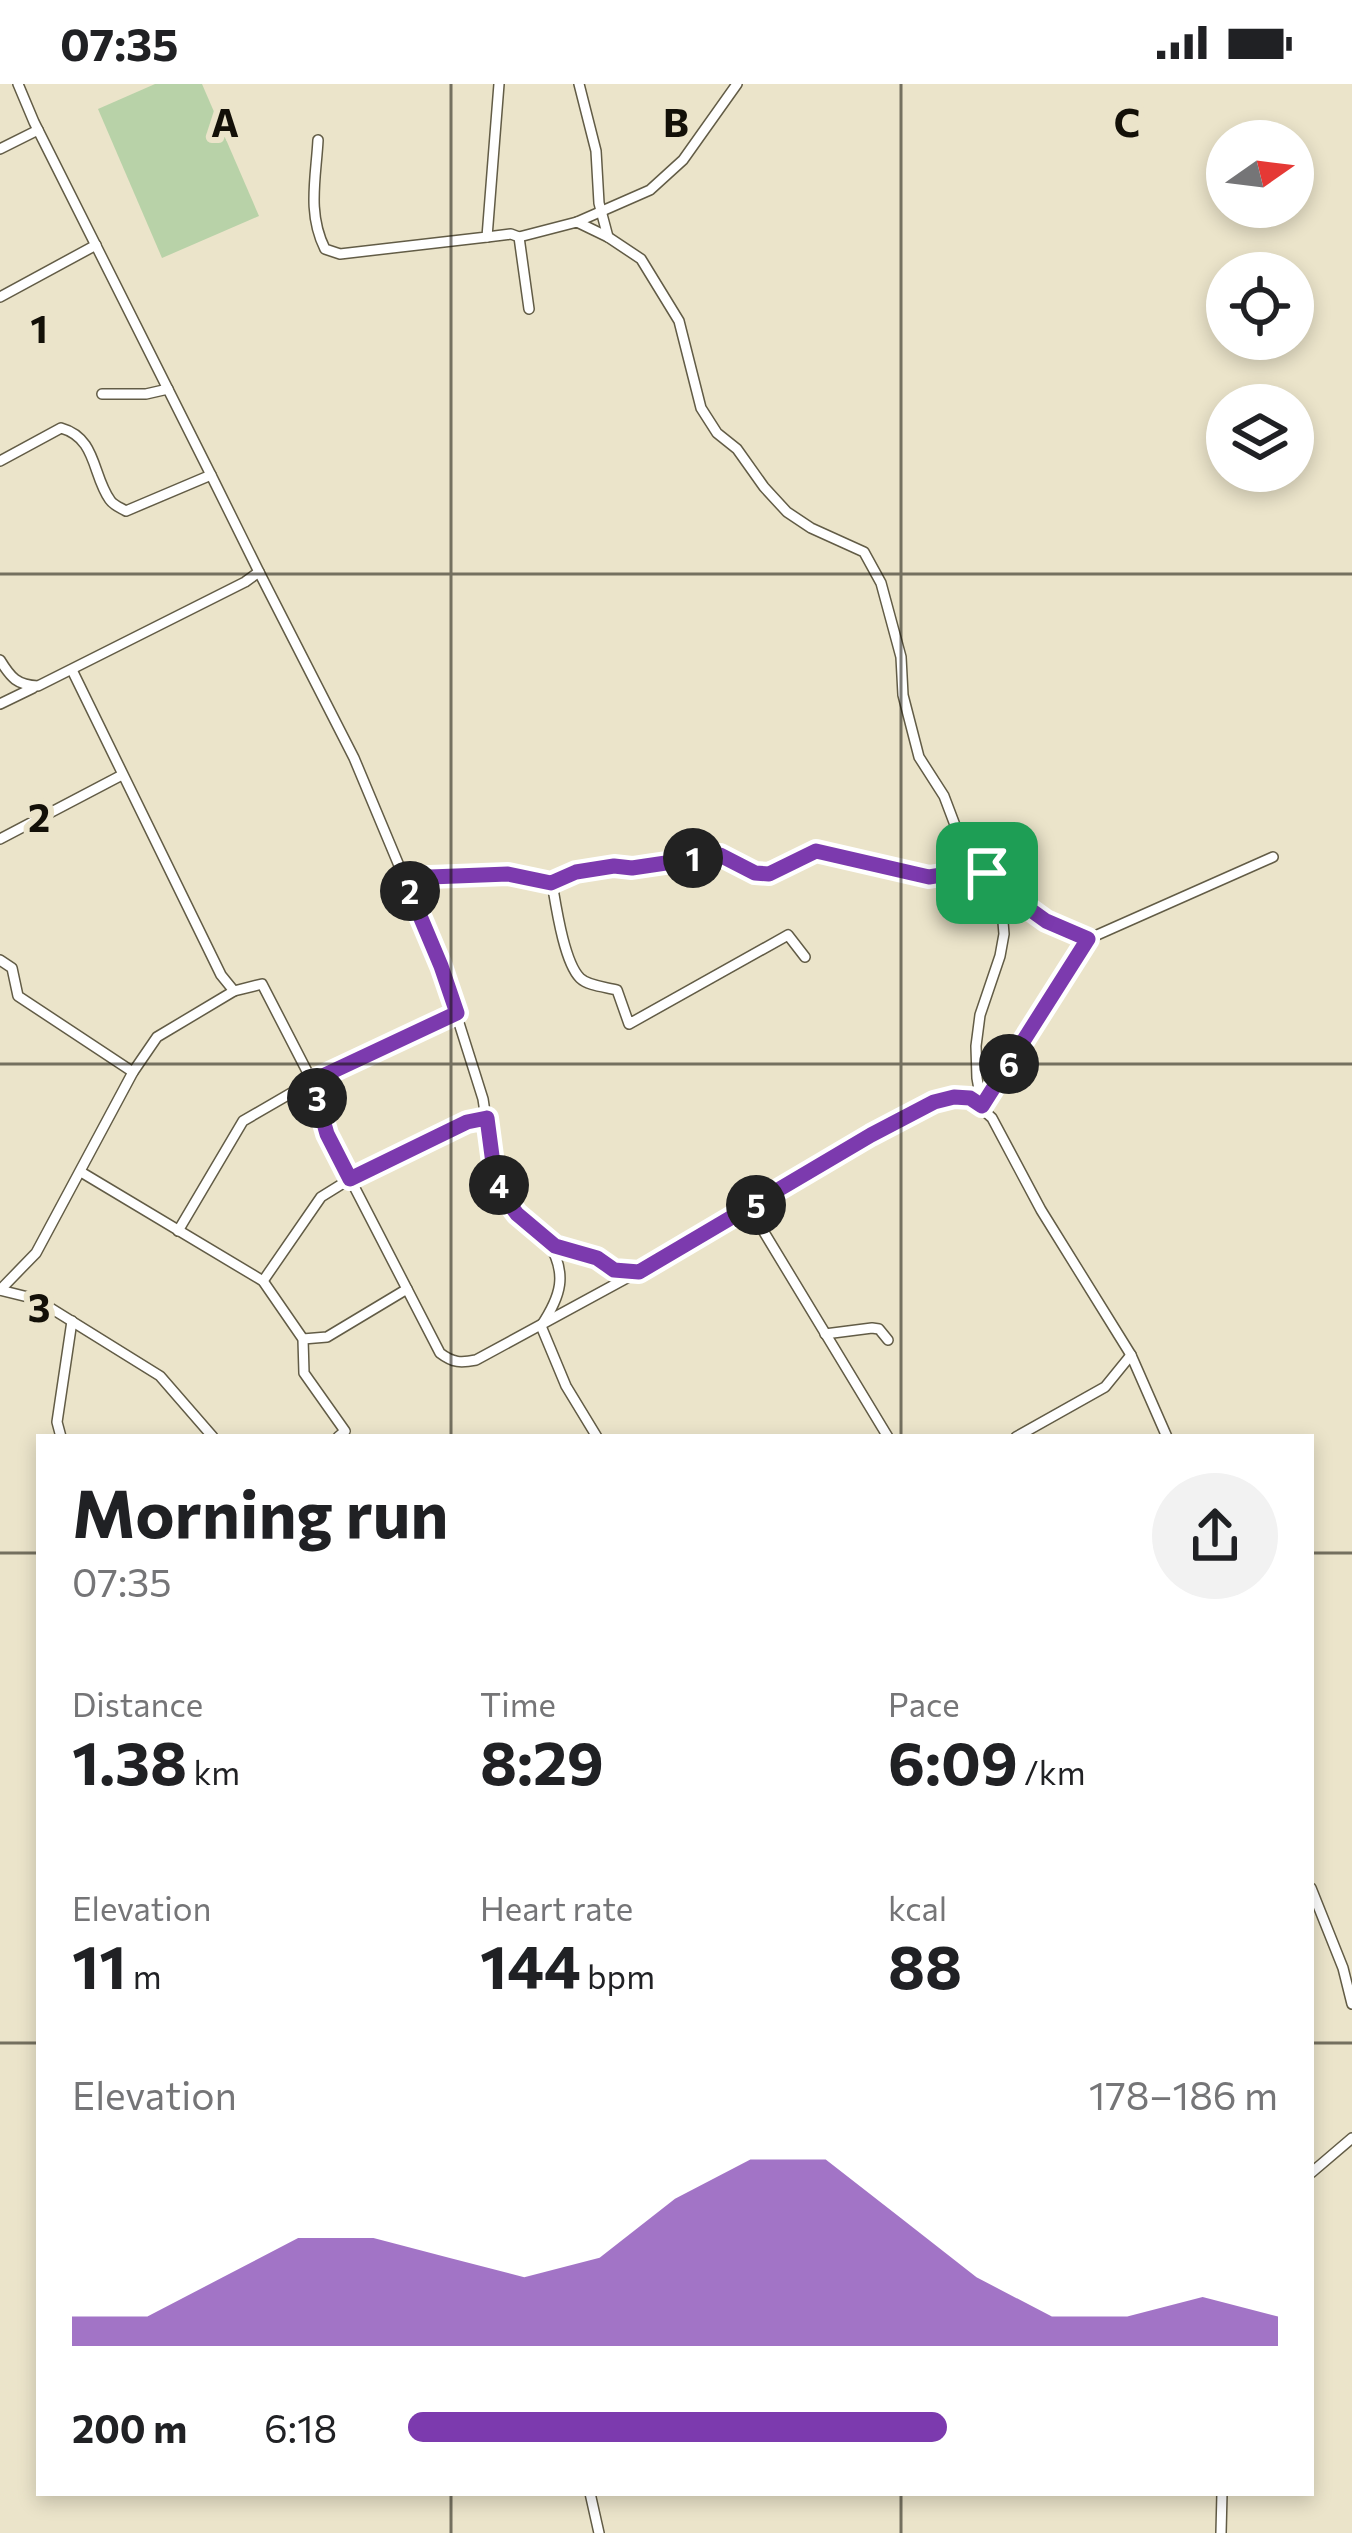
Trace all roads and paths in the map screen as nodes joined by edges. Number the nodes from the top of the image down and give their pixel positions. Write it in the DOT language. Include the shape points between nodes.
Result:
graph roads {
  1 [pos="18,84"];
  2 [pos="499,84"];
  3 [pos="579,84"];
  4 [pos="737,84"];
  5 [pos="38,130"];
  6 [pos="318,140"];
  7 [pos="0,149"];
  8 [pos="601,212"];
  9 [pos="577,222"];
  10 [pos="487,237"];
  11 [pos="519,237"];
  12 [pos="608,237"];
  13 [pos="96,245"];
  14 [pos="0,298"];
  15 [pos="529,309"];
  16 [pos="168,389"];
  17 [pos="102,394"];
  18 [pos="0,461"];
  19 [pos="211,475"];
  20 [pos="259,572"];
  21 [pos="0,660"];
  22 [pos="72,670"];
  23 [pos="38,686"];
  24 [pos="0,704"];
  25 [pos="122,775"];
  26 [pos="0,839"];
  27 [pos="1274,857"];
  28 [pos="987,873"];
  29 [pos="404,878"];
  30 [pos="551,883"];
  31 [pos="1088,939"];
  32 [pos="806,957"];
  33 [pos="0,960"];
  34 [pos="234,991"];
  35 [pos="457,1013"];
  36 [pos="133,1072"];
  37 [pos="977,1074"];
  38 [pos="312,1081"];
  39 [pos="957,1097"];
  40 [pos="982,1106"];
  41 [pos="487,1118"];
  42 [pos="81,1172"];
  43 [pos="350,1179"];
  44 [pos="750,1208"];
  45 [pos="178,1231"];
  46 [pos="545,1238"];
  47 [pos="639,1272"];
  48 [pos="262,1281"];
  49 [pos="407,1289"];
  50 [pos="0,1290"];
  51 [pos="72,1321"];
  52 [pos="541,1326"];
  53 [pos="830,1336"];
  54 [pos="304,1339"];
  55 [pos="888,1340"];
  56 [pos="1131,1355"];
  57 [pos="61,1434"];
  58 [pos="210,1434"];
  59 [pos="342,1434"];
  60 [pos="595,1434"];
  61 [pos="886,1434"];
  62 [pos="1021,1434"];
  63 [pos="1166,1434"];
  64 [pos="1314,1896"];
  65 [pos="1352,2004"];
  66 [pos="1352,2138"];
  67 [pos="1314,2170"];
  68 [pos="591,2496"];
  69 [pos="1222,2496"];
  70 [pos="599,2533"];
  71 [pos="1221,2533"];
  1 -- 5 [label="street"];
  2 -- 10 [label="street"];
  3 -- 8 [label="street"];
  4 -- 8 [label="street" via="683,160 650,190"];
  5 -- 7 [label="street"];
  5 -- 13 [label="street"];
  6 -- 10 [label="street" via="312,205 326,249 340,254"];
  8 -- 9 [label="street"];
  8 -- 12 [label="street"];
  9 -- 11 [label="street"];
  9 -- 12 [label="street"];
  10 -- 11 [label="street"];
  11 -- 15 [label="street"];
  12 -- 28 [label="street" via="641,260 679,321 700,408 717,433 788,512 864,552 901,657 919,758"];
  13 -- 14 [label="street"];
  13 -- 16 [label="street"];
  16 -- 17 [label="street"];
  16 -- 19 [label="street"];
  18 -- 19 [label="street" via="61,428 75,432 111,503 126,511"];
  19 -- 20 [label="street"];
  20 -- 22 [label="street"];
  20 -- 29 [label="street" via="354,758"];
  21 -- 23 [label="street" via="23,686"];
  22 -- 23 [label="street"];
  22 -- 25 [label="street"];
  23 -- 24 [label="street"];
  25 -- 26 [label="street"];
  25 -- 34 [label="street"];
  27 -- 31 [label="street"];
  28 -- 30 [label="street" via="929,877 816,851 769,874 720,855 576,872"];
  28 -- 31 [label="street" via="1046,921"];
  28 -- 37 [label="street" via="1004,934 980,1015"];
  29 -- 30 [label="street" via="508,874"];
  29 -- 35 [label="street"];
  30 -- 32 [label="street" via="578,977 617,990 629,1024 788,935"];
  31 -- 40 [label="street"];
  33 -- 36 [label="street" via="12,968 19,996"];
  34 -- 36 [label="street" via="157,1037"];
  34 -- 38 [label="street" via="262,984"];
  35 -- 38 [label="street"];
  35 -- 41 [label="street"];
  36 -- 42 [label="street"];
  37 -- 39 [label="street"];
  37 -- 40 [label="street"];
  38 -- 43 [label="street"];
  38 -- 45 [label="street" via="243,1121"];
  39 -- 40 [label="street"];
  39 -- 44 [label="street" via="871,1135"];
  40 -- 56 [label="street"];
  41 -- 43 [label="street"];
  41 -- 46 [label="street" via="502,1194"];
  42 -- 45 [label="street"];
  42 -- 50 [label="street" via="36,1253"];
  43 -- 48 [label="street" via="321,1197"];
  43 -- 49 [label="street"];
  44 -- 47 [label="street"];
  44 -- 53 [label="street"];
  45 -- 48 [label="street"];
  46 -- 47 [label="street" via="614,1270"];
  46 -- 52 [label="street" via="561,1289"];
  47 -- 52 [label="street"];
  48 -- 54 [label="street"];
  49 -- 52 [label="street" via="450,1360 476,1360"];
  49 -- 54 [label="street" via="327,1337"];
  50 -- 51 [label="street"];
  51 -- 57 [label="street"];
  51 -- 58 [label="street" via="160,1376"];
  52 -- 60 [label="street"];
  53 -- 55 [label="street" via="872,1328"];
  53 -- 61 [label="street"];
  54 -- 59 [label="street" via="304,1373"];
  56 -- 62 [label="street" via="1105,1387"];
  56 -- 63 [label="street"];
  64 -- 65 [label="street"];
  66 -- 67 [label="street"];
  68 -- 70 [label="street"];
  69 -- 71 [label="street"];
}
